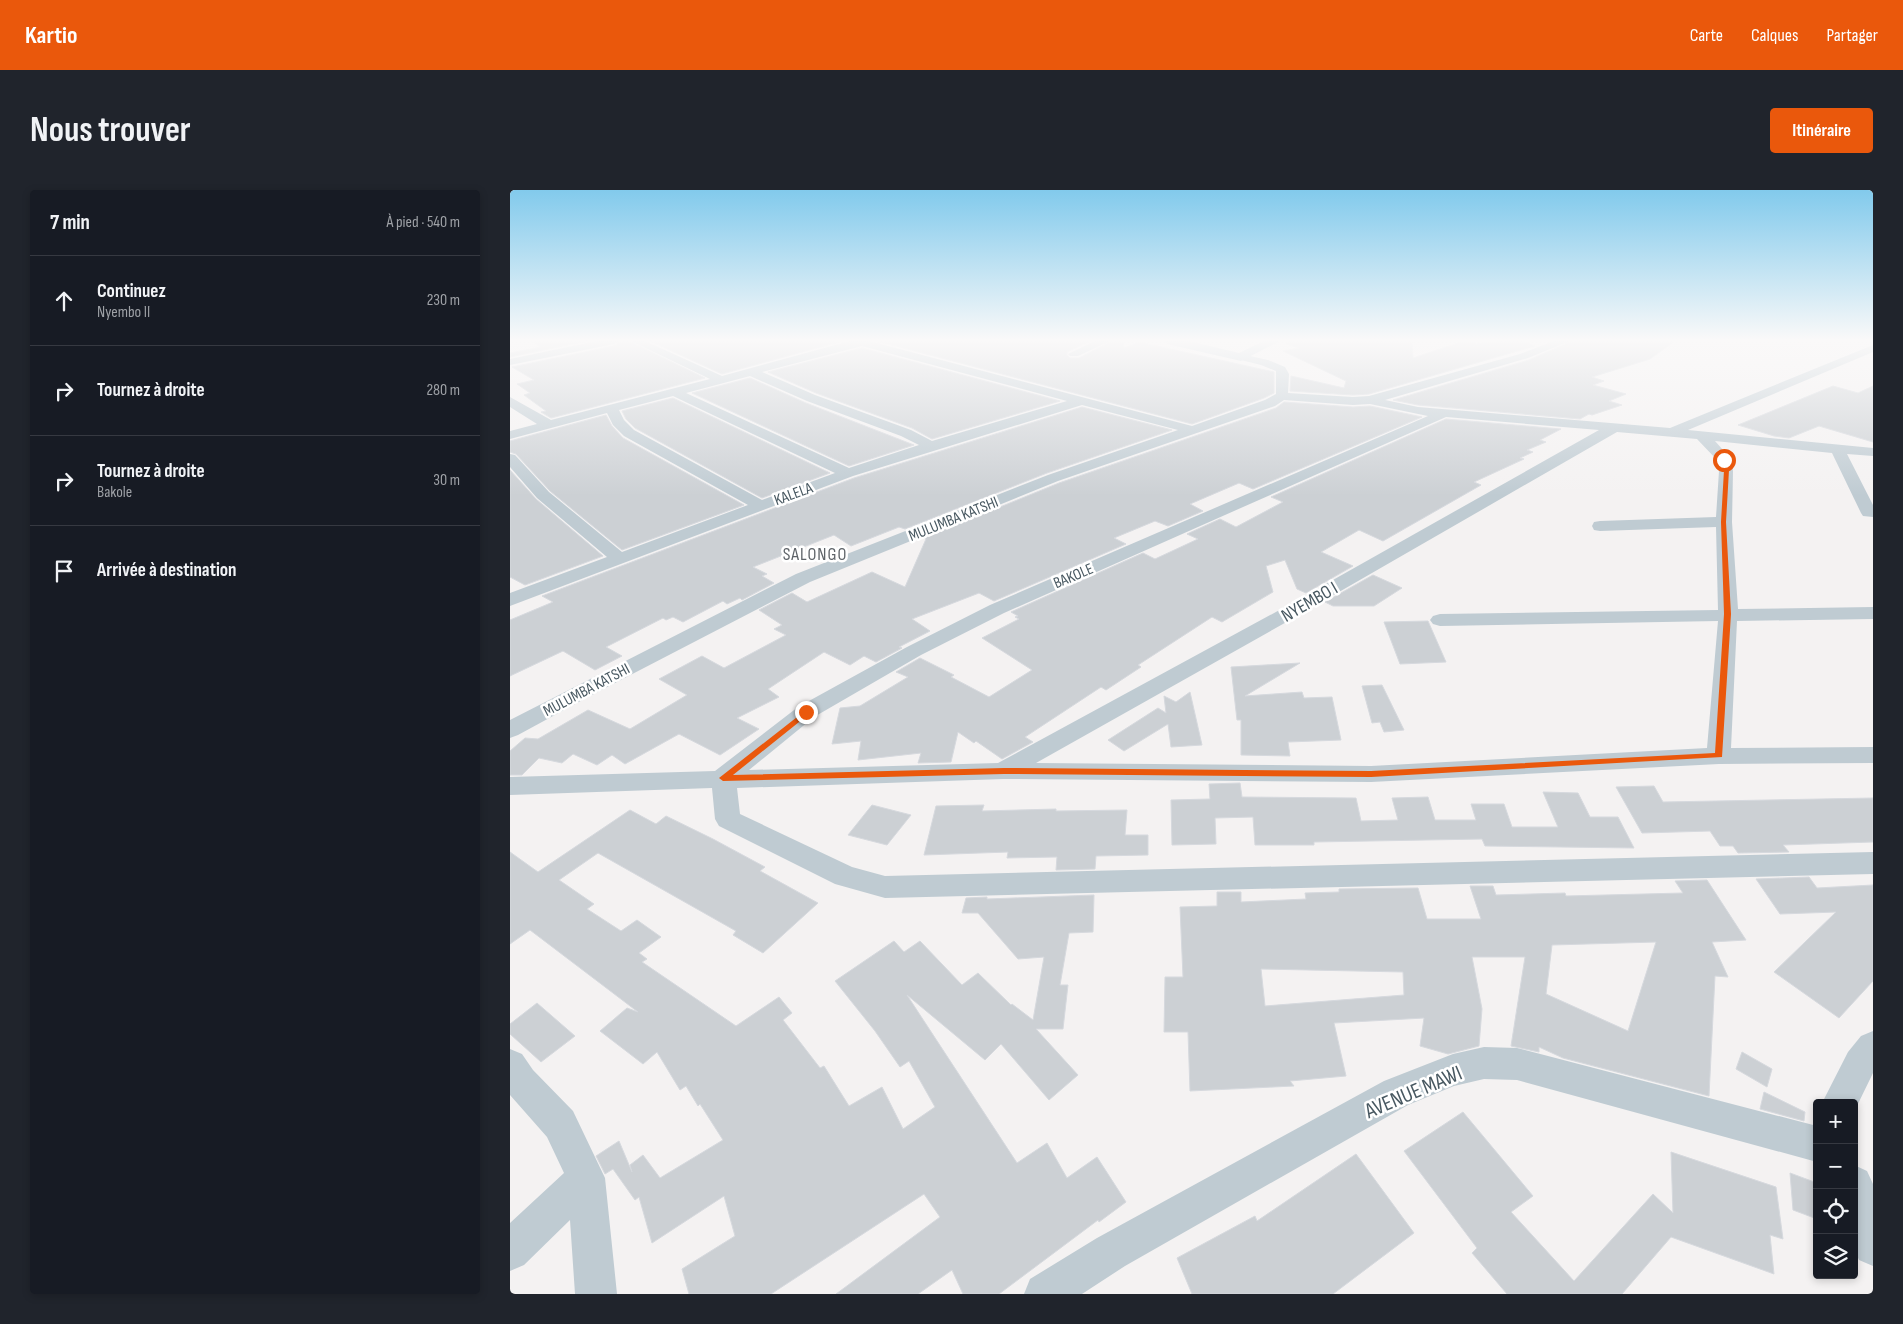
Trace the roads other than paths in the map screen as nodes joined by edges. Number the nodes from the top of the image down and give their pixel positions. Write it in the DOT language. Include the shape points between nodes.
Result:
graph roads {
  1 [pos="673,393"];
  2 [pos="676,393"];
  3 [pos="798,393"];
  4 [pos="1048,393"];
  5 [pos="1282,393"];
  6 [pos="1396,393"];
  7 [pos="1766,393"];
  8 [pos="1282,396"];
  9 [pos="1370,400"];
  10 [pos="510,401"];
  11 [pos="1080,401"];
  12 [pos="612,410"];
  13 [pos="1445,412"];
  14 [pos="549,425"];
  15 [pos="1613,428"];
  16 [pos="1193,430"];
  17 [pos="1671,432"];
  18 [pos="510,435"];
  19 [pos="1701,435"];
  20 [pos="1731,439"];
  21 [pos="931,446"];
  22 [pos="1837,449"];
  23 [pos="1873,452"];
  24 [pos="510,458"];
  25 [pos="1724,460"];
  26 [pos="848,473"];
  27 [pos="760,505"];
  28 [pos="1869,513"];
  29 [pos="1724,522"];
  30 [pos="1600,526"];
  31 [pos="619,558"];
  32 [pos="513,597"];
  33 [pos="1873,613"];
  34 [pos="1728,614"];
  35 [pos="1440,620"];
  36 [pos="510,730"];
  37 [pos="1873,755"];
  38 [pos="1719,756"];
  39 [pos="1004,771"];
  40 [pos="723,778"];
  41 [pos="510,786"];
  42 [pos="1873,863"];
  43 [pos="1873,1047"];
  44 [pos="510,1065"];
  45 [pos="1842,1099"];
  46 [pos="1813,1143"];
  47 [pos="586,1178"];
  48 [pos="1856,1189"];
  49 [pos="1873,1246"];
  50 [pos="510,1250"];
  51 [pos="596,1294"];
  52 [pos="1045,1294"];
  1 -- 12 [label="street"];
  2 -- 26 [label="street"];
  3 -- 21 [label="street" via="906,433"];
  4 -- 11 [label="street"];
  5 -- 8 [label="street"];
  6 -- 9 [label="street"];
  7 -- 17 [label="street"];
  8 -- 9 [label="street"];
  8 -- 16 [label="street, MULUMBA KATSHI"];
  9 -- 13 [label="street" via="1418,411"];
  10 -- 14 [label="street"];
  11 -- 16 [label="street"];
  11 -- 21 [label="street, KALELA"];
  12 -- 14 [label="street"];
  12 -- 27 [label="street" via="629,433"];
  13 -- 15 [label="street"];
  13 -- 40 [label="street, BAKOLE" via="996,609 806,712"];
  14 -- 18 [label="street"];
  15 -- 17 [label="street"];
  15 -- 39 [label="street, NYEMBO I"];
  16 -- 36 [label="street, MULUMBA KATSHI" via="1053,478 803,578"];
  17 -- 19 [label="street"];
  19 -- 20 [label="street"];
  19 -- 25 [label="street"];
  20 -- 22 [label="street"];
  20 -- 25 [label="street"];
  21 -- 26 [label="street, KALELA"];
  22 -- 23 [label="street"];
  22 -- 28 [label="street"];
  24 -- 31 [label="street" via="543,495"];
  25 -- 29 [label="street"];
  26 -- 27 [label="street, KALELA"];
  27 -- 31 [label="street, KALELA"];
  29 -- 30 [label="street"];
  29 -- 34 [label="street"];
  31 -- 32 [label="street, KALELA"];
  33 -- 34 [label="street"];
  34 -- 35 [label="street"];
  34 -- 38 [label="street"];
  37 -- 38 [label="street"];
  38 -- 39 [label="street" via="1371,774"];
  39 -- 40 [label="street"];
  40 -- 41 [label="street"];
  40 -- 42 [label="street" via="728,819 845,876 885,887"];
  43 -- 45 [label="street"];
  44 -- 47 [label="street" via="520,1082 560,1124"];
  46 -- 52 [label="street, AVENUE MAWI" via="1517,1064 1484,1063 1453,1070 1396,1093 1111,1252"];
  47 -- 50 [label="street"];
  47 -- 51 [label="street"];
  48 -- 49 [label="street"];
}
